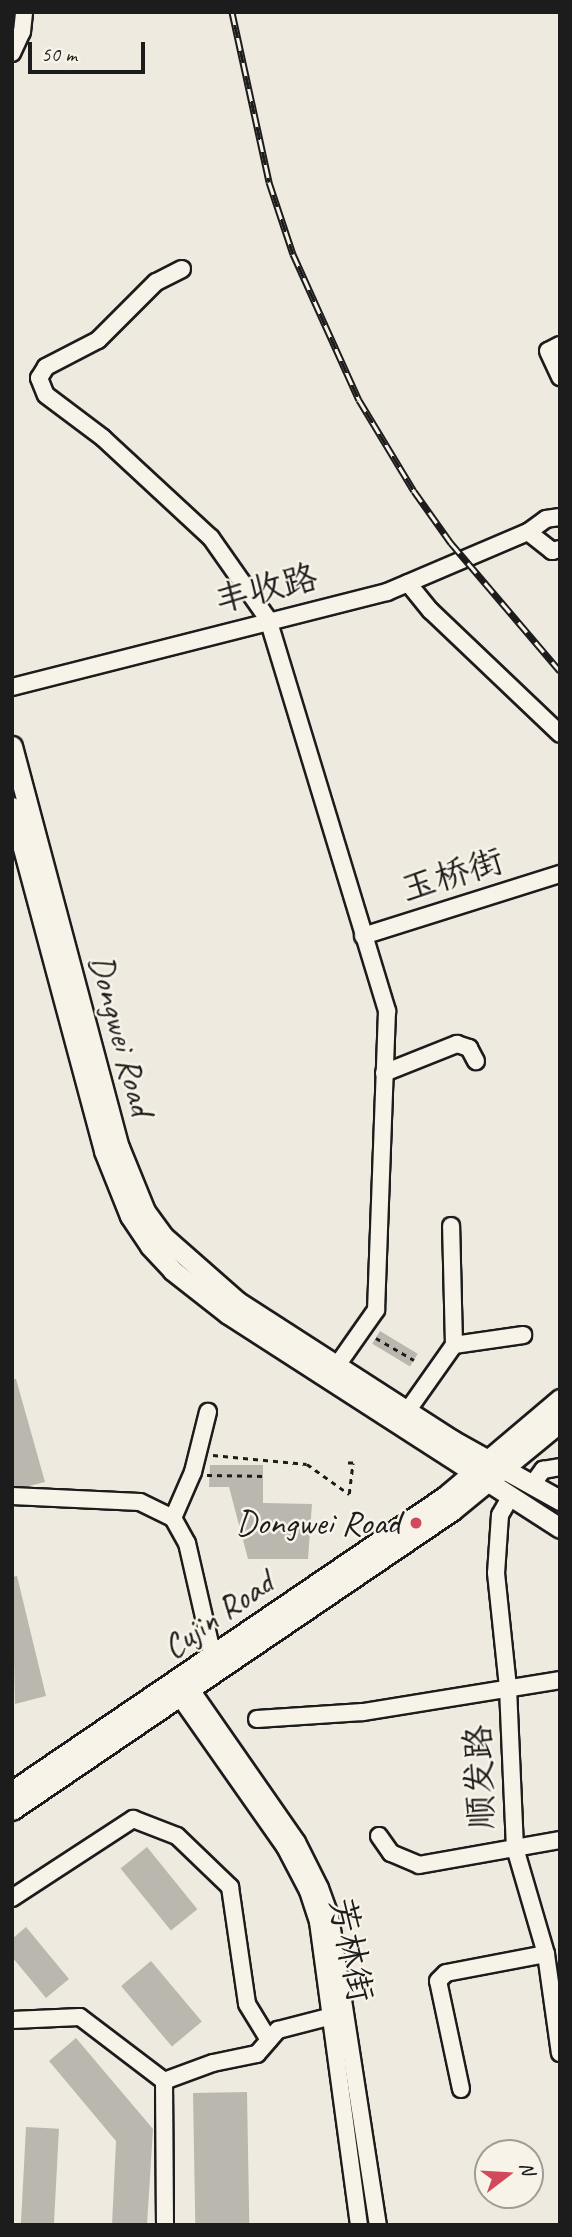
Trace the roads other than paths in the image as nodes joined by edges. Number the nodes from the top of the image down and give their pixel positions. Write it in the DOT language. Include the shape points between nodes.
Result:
graph roads {
  1 [pos="24,12"];
  2 [pos="12,53"];
  3 [pos="182,269"];
  4 [pos="560,345"];
  5 [pos="560,377"];
  6 [pos="560,517"];
  7 [pos="528,532"];
  8 [pos="560,549"];
  9 [pos="408,583"];
  10 [pos="268,620"];
  11 [pos="12,687"];
  12 [pos="560,734"];
  13 [pos="12,746"];
  14 [pos="12,807"];
  15 [pos="560,874"];
  16 [pos="363,936"];
  17 [pos="476,1061"];
  18 [pos="384,1073"];
  19 [pos="451,1226"];
  20 [pos="523,1335"];
  21 [pos="454,1345"];
  22 [pos="332,1372"];
  23 [pos="560,1399"];
  24 [pos="208,1412"];
  25 [pos="403,1417"];
  26 [pos="560,1422"];
  27 [pos="560,1467"];
  28 [pos="489,1471"];
  29 [pos="532,1485"];
  30 [pos="12,1496"];
  31 [pos="511,1496"];
  32 [pos="560,1500"];
  33 [pos="173,1518"];
  34 [pos="560,1528"];
  35 [pos="215,1665"];
  36 [pos="560,1680"];
  37 [pos="508,1688"];
  38 [pos="183,1691"];
  39 [pos="257,1718"];
  40 [pos="12,1791"];
  41 [pos="12,1810"];
  42 [pos="379,1836"];
  43 [pos="560,1840"];
  44 [pos="515,1848"];
  45 [pos="12,1898"];
  46 [pos="546,1954"];
  47 [pos="332,2016"];
  48 [pos="12,2020"];
  49 [pos="269,2040"];
  50 [pos="560,2053"];
  51 [pos="164,2081"];
  52 [pos="461,2089"];
  53 [pos="164,2225"];
  54 [pos="359,2225"];
  55 [pos="377,2225"];
  1 -- 2 [label="street" via="22,32"];
  3 -- 10 [label="street" via="156,282 98,340 46,367 39,378 46,395 103,438 211,538"];
  4 -- 5 [label="street" via="548,351"];
  6 -- 7 [label="street, 丰收路" via="547,519"];
  7 -- 8 [label="street" via="552,551"];
  7 -- 9 [label="street, 丰收路"];
  9 -- 10 [label="street, 丰收路"];
  9 -- 12 [label="street" via="431,611"];
  10 -- 11 [label="street, 丰收路"];
  10 -- 16 [label="street"];
  13 -- 22 [label="main road, Dongwei Road" via="105,1101 145,1211 209,1282"];
  14 -- 22 [label="main road, Dongwei Road" via="103,1151 130,1216 149,1246 198,1292"];
  15 -- 16 [label="street, 玉桥街"];
  16 -- 18 [label="street" via="387,1010"];
  17 -- 18 [label="street" via="469,1048 457,1044"];
  18 -- 22 [label="street" via="376,1310"];
  19 -- 21 [label="street"];
  20 -- 21 [label="street"];
  21 -- 25 [label="street"];
  22 -- 25 [label="main road, Dongwei Road"];
  23 -- 28 [label="main road"];
  24 -- 33 [label="street" via="192,1472"];
  25 -- 28 [label="main road, Dongwei Road"];
  26 -- 28 [label="main road"];
  27 -- 29 [label="street" via="542,1470"];
  28 -- 29 [label="main road, Dongwei Road"];
  28 -- 31 [label="main road, Dongwei Road"];
  28 -- 35 [label="main road, Cujin Road"];
  29 -- 32 [label="main road, Dongwei Road"];
  30 -- 33 [label="street" via="139,1502"];
  31 -- 34 [label="main road, Dongwei Road"];
  31 -- 37 [label="street, 顺发路" via="500,1515 496,1573"];
  33 -- 35 [label="street" via="187,1543"];
  35 -- 38 [label="main road, Cujin Road"];
  36 -- 37 [label="street"];
  37 -- 39 [label="street" via="363,1712"];
  37 -- 44 [label="street, 顺发路"];
  38 -- 40 [label="main road, Cujin Road"];
  38 -- 41 [label="main road, Cujin Road"];
  38 -- 47 [label="street, 芳林街" via="285,1847 308,1891 318,1922"];
  38 -- 55 [label="street" via="297,1842 320,1888 330,1916"];
  42 -- 44 [label="street" via="391,1853 419,1865"];
  43 -- 44 [label="street"];
  44 -- 46 [label="street, 顺发路"];
  45 -- 49 [label="street" via="133,1819 177,1836 230,1887 247,2004"];
  46 -- 50 [label="street, 顺发路"];
  46 -- 52 [label="street" via="446,1973 438,1981"];
  47 -- 49 [label="street" via="278,2030"];
  47 -- 54 [label="street, 芳林街"];
  48 -- 51 [label="street" via="80,2017"];
  49 -- 51 [label="street" via="257,2054 213,2063"];
  51 -- 53 [label="street"];
}
